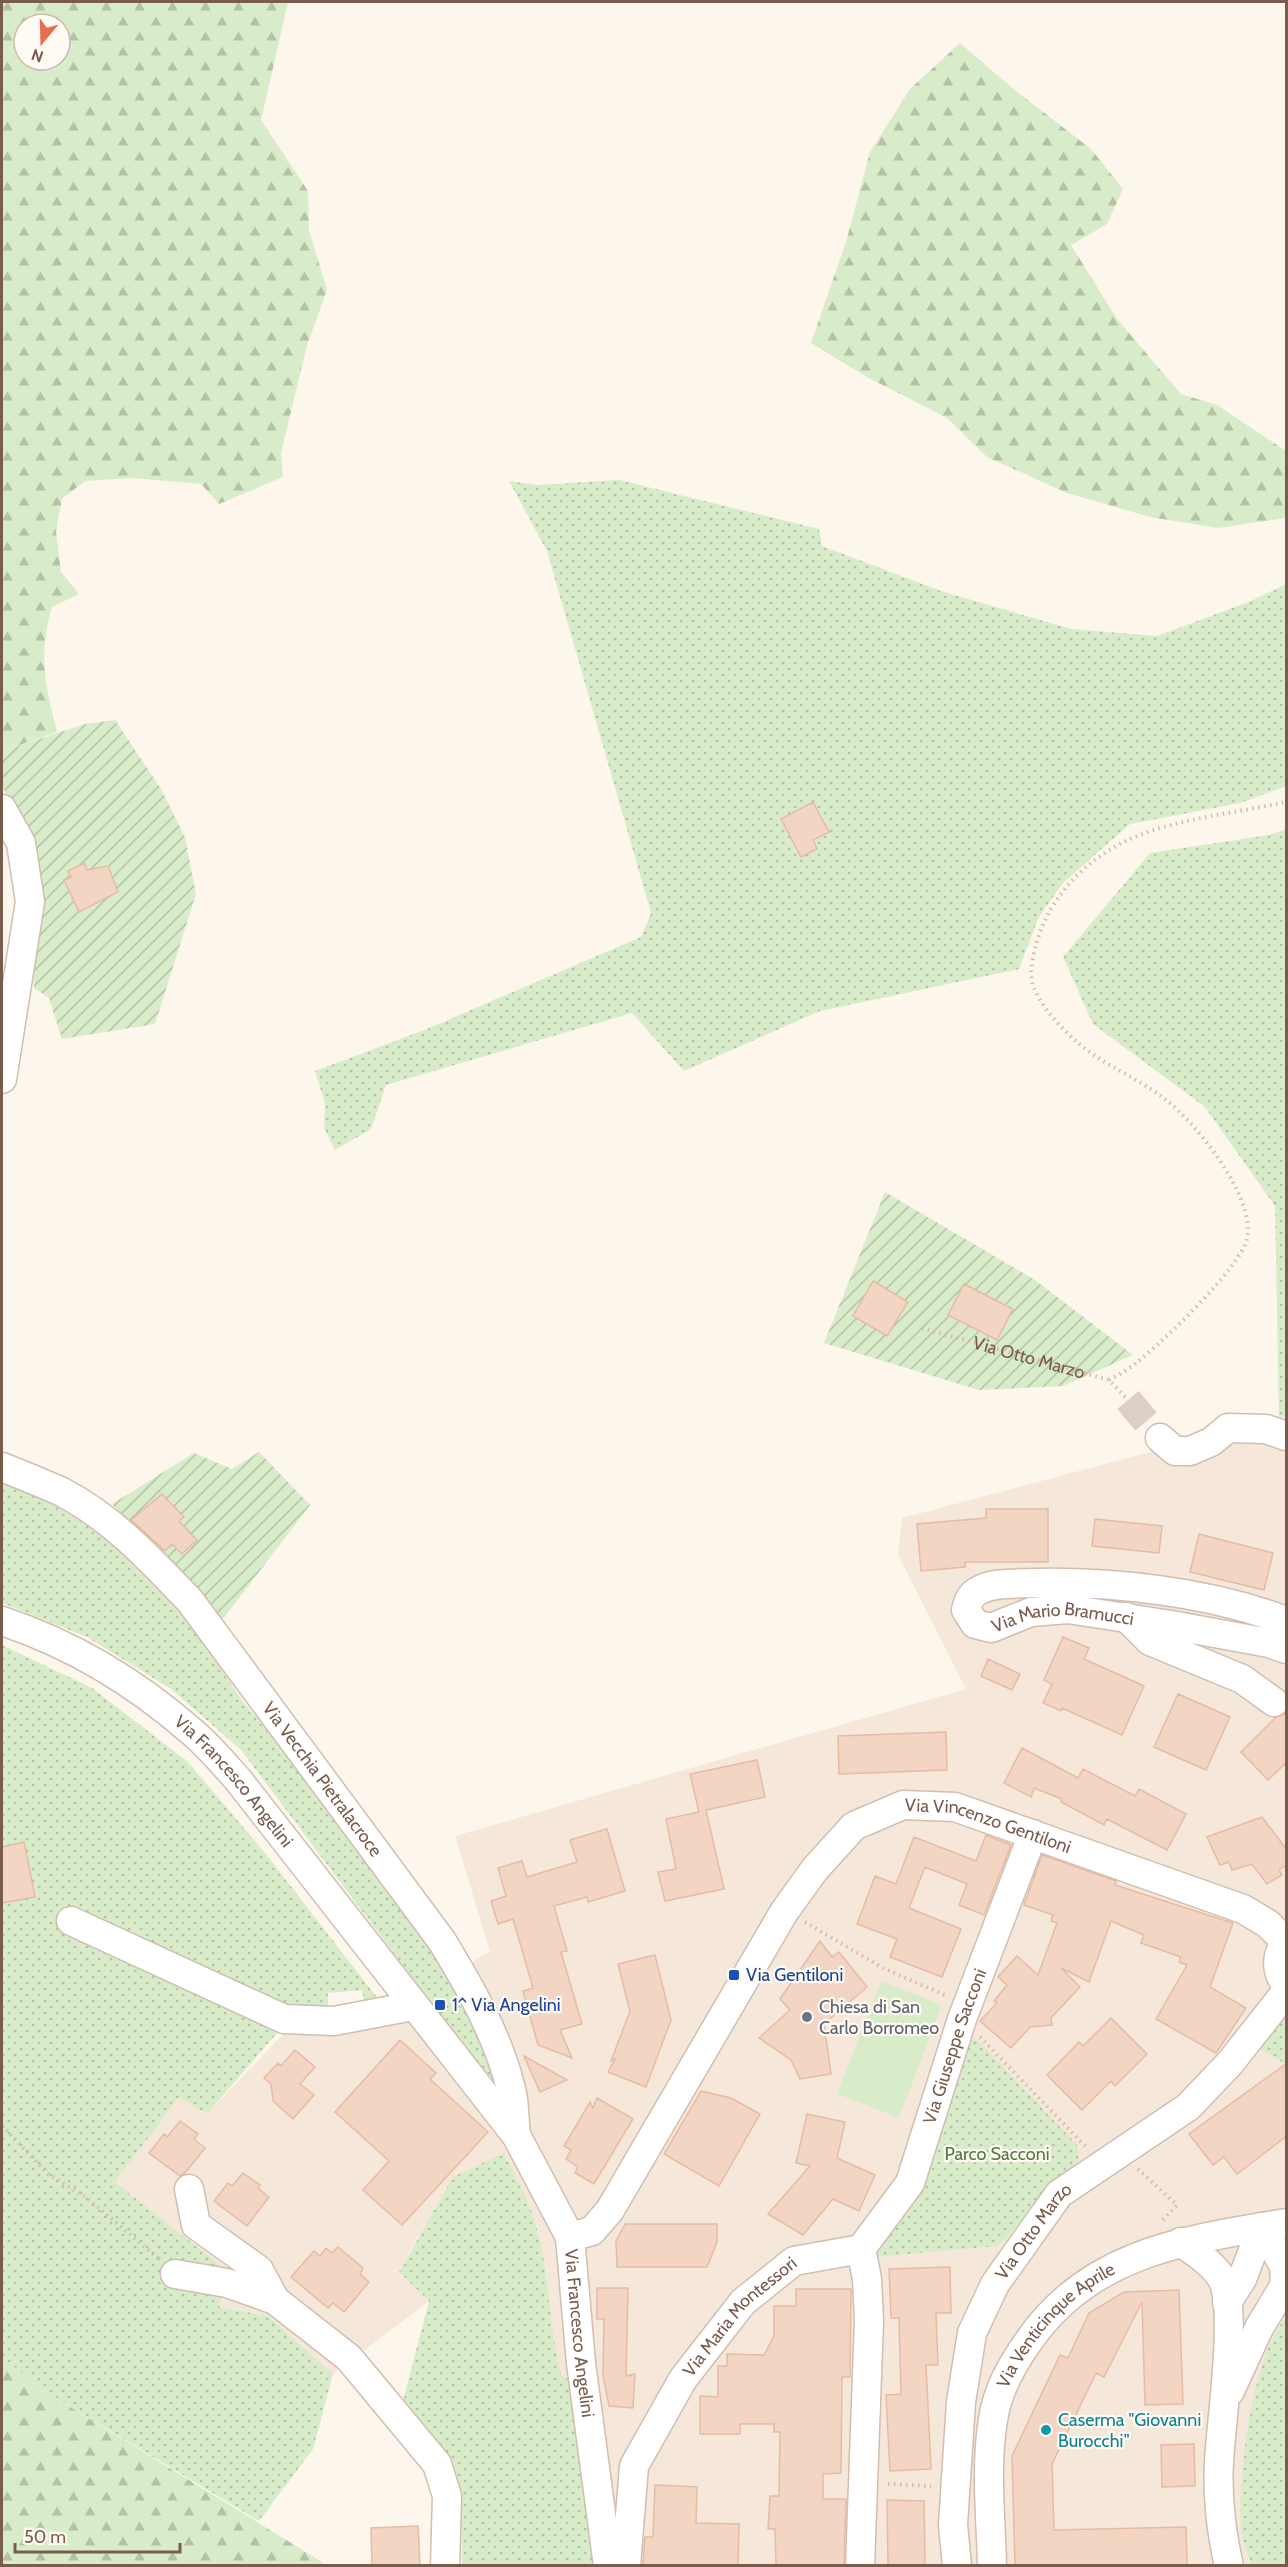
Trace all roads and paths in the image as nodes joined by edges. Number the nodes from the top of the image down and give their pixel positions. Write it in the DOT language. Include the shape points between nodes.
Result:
graph roads {
  1 [pos="9,2"];
  2 [pos="2,8"];
  3 [pos="1287,802"];
  4 [pos="2,809"];
  5 [pos="2,1079"];
  6 [pos="922,1328"];
  7 [pos="1109,1380"];
  8 [pos="1128,1400"];
  9 [pos="1287,1436"];
  10 [pos="1160,1438"];
  11 [pos="2,1451"];
  12 [pos="2,1467"];
  13 [pos="43,1484"];
  14 [pos="1126,1617"];
  15 [pos="2,1621"];
  16 [pos="1287,1621"];
  17 [pos="1287,1649"];
  18 [pos="1274,1702"];
  19 [pos="1033,1834"];
  20 [pos="71,1921"];
  21 [pos="825,1932"];
  22 [pos="1286,1942"];
  23 [pos="1287,1984"];
  24 [pos="1287,1992"];
  25 [pos="413,2006"];
  26 [pos="962,2019"];
  27 [pos="2,2126"];
  28 [pos="516,2135"];
  29 [pos="1101,2164"];
  30 [pos="189,2189"];
  31 [pos="1274,2225"];
  32 [pos="1154,2229"];
  33 [pos="570,2237"];
  34 [pos="251,2238"];
  35 [pos="1181,2242"];
  36 [pos="861,2249"];
  37 [pos="259,2270"];
  38 [pos="175,2274"];
  39 [pos="1286,2284"];
  40 [pos="275,2300"];
  41 [pos="1227,2302"];
  42 [pos="1226,2401"];
  43 [pos="863,2483"];
  44 [pos="923,2485"];
  45 [pos="446,2565"];
  46 [pos="608,2565"];
  47 [pos="626,2565"];
  48 [pos="860,2565"];
  49 [pos="957,2565"];
  50 [pos="992,2565"];
  51 [pos="1229,2565"];
  1 -- 2 [label="path"];
  3 -- 7 [label="path" via="1145,833 1114,848 1078,873 1053,904 1038,938 1032,959 1032,981 1048,1011 1078,1043 1158,1094 1192,1123 1234,1184 1246,1214 1247,1238 1217,1283 1136,1363"];
  4 -- 5 [label="street" via="21,843 30,902"];
  6 -- 7 [label="path, Via Otto Marzo"];
  7 -- 8 [label="path, Via Otto Marzo"];
  9 -- 10 [label="street" via="1266,1429 1228,1428 1211,1442 1190,1451 1175,1450"];
  11 -- 13 [label="street, Via Vecchia Pietralacroce"];
  12 -- 13 [label="street, Via Vecchia Pietralacroce"];
  13 -- 28 [label="street, Via Vecchia Pietralacroce" via="104,1519 147,1556 189,1601 442,1941 500,2052 512,2091"];
  14 -- 16 [label="street, Via Mario Bramucci" via="1068,1609 1031,1612 991,1628 975,1624 966,1610 969,1598 978,1590 1064,1582 1179,1595"];
  14 -- 17 [label="street, Via Mario Bramucci"];
  14 -- 18 [label="street" via="1150,1641 1242,1679"];
  15 -- 25 [label="street, Via Francesco Angelini" via="94,1662 151,1698 193,1732 239,1780"];
  19 -- 22 [label="street, Via Vincenzo Gentiloni" via="1243,1909 1268,1924"];
  19 -- 26 [label="street, Via Giuseppe Sacconi"];
  19 -- 33 [label="street, Via Vincenzo Gentiloni" via="955,1807 903,1804 854,1826 815,1869 784,1912 610,2210 592,2231"];
  20 -- 25 [label="street" via="284,2019 334,2021"];
  21 -- 26 [label="path" via="883,1968 956,2000"];
  22 -- 23 [label="street" via="1277,1963"];
  24 -- 29 [label="street, Via Otto Marzo" via="1230,2063 1188,2107"];
  25 -- 28 [label="street, Via Francesco Angelini"];
  26 -- 29 [label="path"];
  26 -- 36 [label="street, Via Giuseppe Sacconi" via="910,2183"];
  27 -- 38 [label="path" via="48,2174 87,2198"];
  28 -- 33 [label="street, Via Francesco Angelini"];
  29 -- 32 [label="path" via="1141,2170 1177,2205"];
  29 -- 49 [label="street, Via Otto Marzo" via="1059,2194 995,2284 972,2333 953,2525"];
  30 -- 37 [label="street" via="196,2225"];
  31 -- 35 [label="street, Via Venticinque Aprile"];
  31 -- 39 [label="street"];
  31 -- 41 [label="street"];
  33 -- 46 [label="street, Via Francesco Angelini" via="581,2363"];
  34 -- 37 [label="street"];
  35 -- 41 [label="street" via="1223,2280"];
  35 -- 50 [label="street, Via Venticinque Aprile" via="1122,2261 1067,2296 1038,2327 1008,2372 993,2417 989,2452"];
  36 -- 43 [label="street" via="869,2321"];
  36 -- 47 [label="street, Via Maria Montessori" via="794,2261 743,2302 683,2379 634,2466"];
  37 -- 40 [label="street"];
  38 -- 40 [label="street" via="227,2283"];
  39 -- 42 [label="street" via="1259,2328"];
  40 -- 45 [label="street" via="348,2358 437,2464 447,2496"];
  41 -- 42 [label="street"];
  42 -- 51 [label="street" via="1219,2461 1221,2530"];
  43 -- 44 [label="path"];
  43 -- 48 [label="street"];
}
